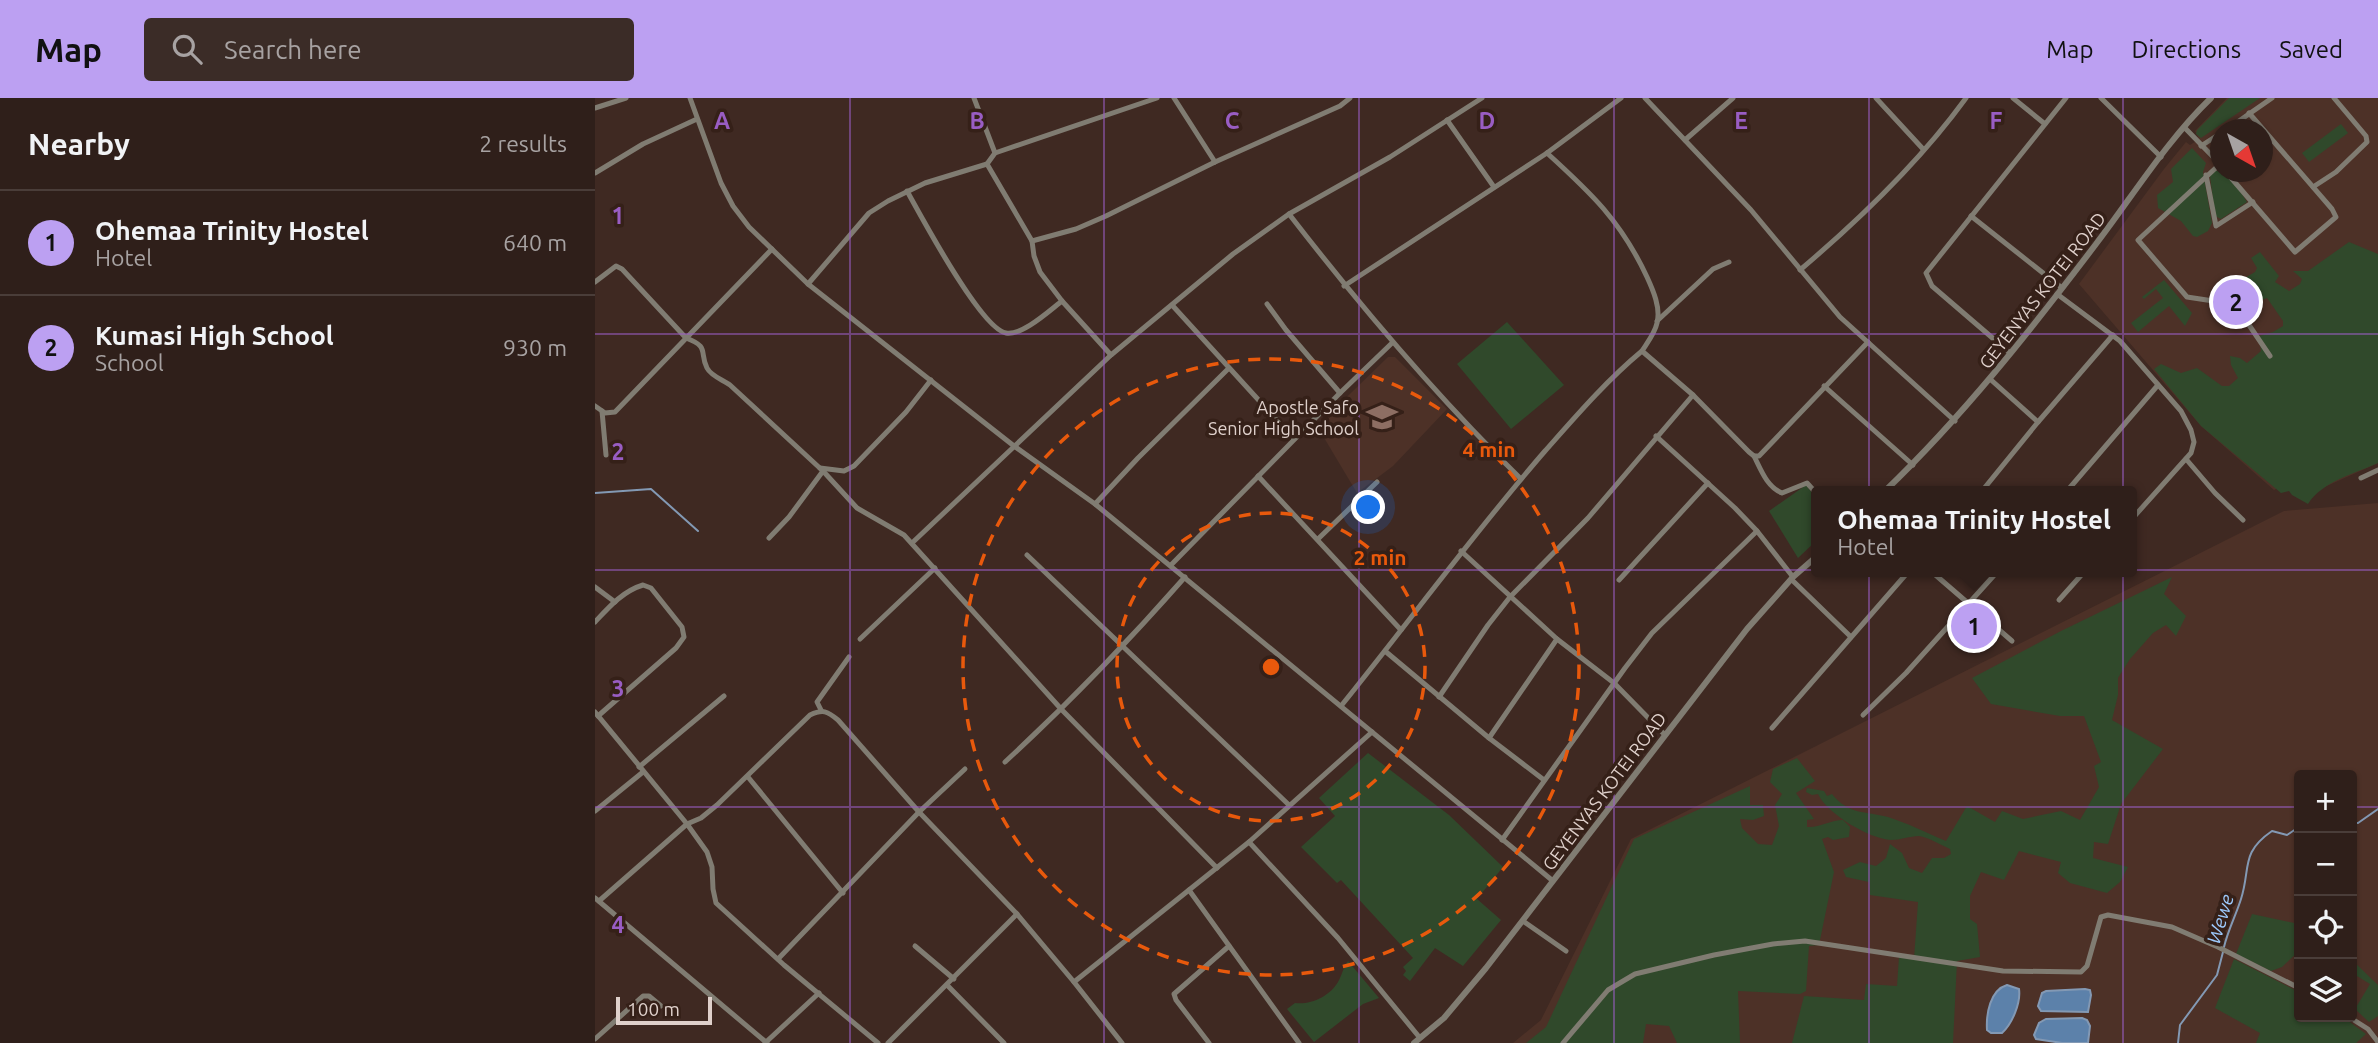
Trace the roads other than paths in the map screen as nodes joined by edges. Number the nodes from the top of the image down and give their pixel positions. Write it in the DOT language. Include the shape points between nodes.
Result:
graph roads {
  1 [pos="626,98"];
  2 [pos="690,98"];
  3 [pos="974,98"];
  4 [pos="1157,98"];
  5 [pos="1174,98"];
  6 [pos="1350,98"];
  7 [pos="1482,98"];
  8 [pos="1621,98"];
  9 [pos="1645,98"];
  10 [pos="1733,98"];
  11 [pos="1876,98"];
  12 [pos="1966,98"];
  13 [pos="2013,98"];
  14 [pos="2066,98"];
  15 [pos="2101,98"];
  16 [pos="2211,98"];
  17 [pos="2272,98"];
  18 [pos="2334,98"];
  19 [pos="1147,100"];
  20 [pos="595,106"];
  21 [pos="2249,113"];
  22 [pos="2241,119"];
  23 [pos="697,120"];
  24 [pos="1447,120"];
  25 [pos="2045,124"];
  26 [pos="2185,127"];
  27 [pos="1685,140"];
  28 [pos="2210,140"];
  29 [pos="2201,146"];
  30 [pos="1923,149"];
  31 [pos="995,153"];
  32 [pos="1547,153"];
  33 [pos="2210,155"];
  34 [pos="2161,158"];
  35 [pos="1215,162"];
  36 [pos="987,164"];
  37 [pos="2210,172"];
  38 [pos="595,173"];
  39 [pos="2206,175"];
  40 [pos="2235,182"];
  41 [pos="1494,187"];
  42 [pos="2313,187"];
  43 [pos="907,191"];
  44 [pos="2253,202"];
  45 [pos="1289,214"];
  46 [pos="1971,216"];
  47 [pos="1032,241"];
  48 [pos="772,249"];
  49 [pos="1729,262"];
  50 [pos="1800,270"];
  51 [pos="595,282"];
  52 [pos="808,284"];
  53 [pos="1344,286"];
  54 [pos="2060,291"];
  55 [pos="1062,301"];
  56 [pos="1267,304"];
  57 [pos="1172,305"];
  58 [pos="1657,321"];
  59 [pos="2113,335"];
  60 [pos="687,338"];
  61 [pos="1868,342"];
  62 [pos="1392,343"];
  63 [pos="1642,351"];
  64 [pos="2010,353"];
  65 [pos="1111,355"];
  66 [pos="2270,356"];
  67 [pos="1228,369"];
  68 [pos="1990,379"];
  69 [pos="931,380"];
  70 [pos="2158,385"];
  71 [pos="1824,386"];
  72 [pos="1340,393"];
  73 [pos="1693,396"];
  74 [pos="595,406"];
  75 [pos="602,411"];
  76 [pos="1955,421"];
  77 [pos="2038,422"];
  78 [pos="1656,436"];
  79 [pos="1294,439"];
  80 [pos="1014,446"];
  81 [pos="606,455"];
  82 [pos="1754,456"];
  83 [pos="2186,459"];
  84 [pos="1913,465"];
  85 [pos="821,469"];
  86 [pos="2378,470"];
  87 [pos="1258,476"];
  88 [pos="2361,478"];
  89 [pos="1521,479"];
  90 [pos="1377,482"];
  91 [pos="1708,483"];
  92 [pos="1890,486"];
  93 [pos="1986,486"];
  94 [pos="2071,486"];
  95 [pos="1811,487"];
  96 [pos="1095,505"];
  97 [pos="2137,513"];
  98 [pos="2243,520"];
  99 [pos="1757,531"];
  100 [pos="769,538"];
  101 [pos="1318,539"];
  102 [pos="912,543"];
  103 [pos="1461,551"];
  104 [pos="1027,555"];
  105 [pos="1811,561"];
  106 [pos="1171,565"];
  107 [pos="935,568"];
  108 [pos="1903,577"];
  109 [pos="1938,577"];
  110 [pos="1993,577"];
  111 [pos="2080,577"];
  112 [pos="1185,578"];
  113 [pos="1792,578"];
  114 [pos="1619,580"];
  115 [pos="595,587"];
  116 [pos="1510,597"];
  117 [pos="2059,600"];
  118 [pos="615,601"];
  119 [pos="1969,604"];
  120 [pos="595,622"];
  121 [pos="1401,630"];
  122 [pos="1851,637"];
  123 [pos="860,639"];
  124 [pos="1557,639"];
  125 [pos="2012,641"];
  126 [pos="1123,648"];
  127 [pos="1385,651"];
  128 [pos="849,657"];
  129 [pos="1614,682"];
  130 [pos="724,696"];
  131 [pos="1439,697"];
  132 [pos="1341,706"];
  133 [pos="821,710"];
  134 [pos="1062,710"];
  135 [pos="1863,715"];
  136 [pos="597,718"];
  137 [pos="1772,729"];
  138 [pos="1371,732"];
  139 [pos="1665,734"];
  140 [pos="1489,738"];
  141 [pos="1005,762"];
  142 [pos="965,769"];
  143 [pos="641,770"];
  144 [pos="748,777"];
  145 [pos="1544,780"];
  146 [pos="1289,804"];
  147 [pos="595,811"];
  148 [pos="919,812"];
  149 [pos="687,824"];
  150 [pos="1503,840"];
  151 [pos="1249,842"];
  152 [pos="1217,868"];
  153 [pos="1553,881"];
  154 [pos="1189,890"];
  155 [pos="843,893"];
  156 [pos="597,900"];
  157 [pos="1017,914"];
  158 [pos="1523,920"];
  159 [pos="915,946"];
  160 [pos="1229,946"];
  161 [pos="1566,951"];
  162 [pos="778,959"];
  163 [pos="954,979"];
  164 [pos="1074,982"];
  165 [pos="947,985"];
  166 [pos="2294,985"];
  167 [pos="819,993"];
  168 [pos="661,1006"];
  169 [pos="2357,1022"];
  170 [pos="1420,1038"];
  171 [pos="595,1039"];
  172 [pos="2378,1042"];
  173 [pos="766,1043"];
  174 [pos="878,1043"];
  175 [pos="888,1043"];
  176 [pos="1004,1043"];
  177 [pos="1122,1043"];
  178 [pos="1209,1043"];
  179 [pos="1299,1043"];
  180 [pos="1414,1043"];
  181 [pos="1563,1043"];
  1 -- 20 [label="street"];
  2 -- 23 [label="street"];
  3 -- 31 [label="street"];
  4 -- 19 [label="street"];
  5 -- 35 [label="street"];
  6 -- 35 [label="street"];
  7 -- 24 [label="street"];
  8 -- 32 [label="street"];
  9 -- 27 [label="street"];
  10 -- 27 [label="street"];
  11 -- 30 [label="street"];
  12 -- 30 [label="street"];
  13 -- 25 [label="street"];
  14 -- 25 [label="street"];
  15 -- 34 [label="street"];
  16 -- 26 [label="street, GEYENYAS KOTEI ROAD"];
  17 -- 21 [label="street"];
  18 -- 42 [label="street" via="2367,142"];
  19 -- 31 [label="street"];
  21 -- 22 [label="street"];
  21 -- 42 [label="street"];
  23 -- 38 [label="street" via="643,144"];
  23 -- 48 [label="street" via="733,206"];
  24 -- 41 [label="street"];
  24 -- 45 [label="street"];
  25 -- 46 [label="street"];
  26 -- 29 [label="street"];
  26 -- 34 [label="street, GEYENYAS KOTEI ROAD"];
  27 -- 50 [label="street"];
  28 -- 29 [label="street"];
  29 -- 33 [label="street"];
  30 -- 50 [label="street" via="1852,226"];
  31 -- 36 [label="street"];
  32 -- 41 [label="street"];
  32 -- 58 [label="street" via="1625,234 1652,289"];
  34 -- 54 [label="street, GEYENYAS KOTEI ROAD"];
  35 -- 47 [label="street" via="1076,229"];
  36 -- 43 [label="street"];
  36 -- 47 [label="street"];
  37 -- 39 [label="street"];
  39 -- 44 [label="street" via="2216,226"];
  39 -- 66 [label="street" via="2143,234 2140,244 2187,297 2220,302 2247,322"];
  40 -- 44 [label="street"];
  41 -- 53 [label="street"];
  42 -- 44 [label="street" via="2336,217 2295,252"];
  43 -- 52 [label="street" via="869,213"];
  43 -- 55 [label="street" via="949,265 999,331 1023,330"];
  45 -- 53 [label="street"];
  45 -- 57 [label="street"];
  46 -- 54 [label="street"];
  46 -- 64 [label="street" via="1926,273 1928,280"];
  47 -- 55 [label="street" via="1040,272"];
  48 -- 52 [label="street"];
  48 -- 60 [label="street"];
  49 -- 58 [label="street" via="1713,269"];
  50 -- 61 [label="street"];
  51 -- 60 [label="street" via="616,266 622,269"];
  52 -- 69 [label="street"];
  53 -- 62 [label="street"];
  54 -- 59 [label="street"];
  54 -- 64 [label="street, GEYENYAS KOTEI ROAD"];
  55 -- 65 [label="street"];
  56 -- 72 [label="street"];
  57 -- 65 [label="street"];
  57 -- 67 [label="street"];
  58 -- 63 [label="street"];
  59 -- 70 [label="street"];
  59 -- 77 [label="street"];
  60 -- 75 [label="street" via="615,412"];
  60 -- 85 [label="street" via="704,350 712,374 730,385"];
  61 -- 71 [label="street"];
  61 -- 76 [label="street"];
  62 -- 72 [label="street"];
  62 -- 89 [label="street"];
  63 -- 73 [label="street"];
  63 -- 89 [label="street" via="1605,385"];
  64 -- 68 [label="street, GEYENYAS KOTEI ROAD"];
  65 -- 80 [label="street"];
  67 -- 79 [label="street"];
  67 -- 96 [label="street"];
  68 -- 76 [label="street, GEYENYAS KOTEI ROAD"];
  68 -- 77 [label="street"];
  69 -- 80 [label="street"];
  69 -- 85 [label="street" via="854,466 844,471"];
  70 -- 83 [label="street" via="2191,429 2194,442"];
  70 -- 94 [label="street"];
  71 -- 82 [label="street" via="1765,452"];
  71 -- 84 [label="street"];
  72 -- 79 [label="street"];
  73 -- 78 [label="street"];
  73 -- 82 [label="street"];
  74 -- 75 [label="street"];
  75 -- 81 [label="street"];
  76 -- 84 [label="street, GEYENYAS KOTEI ROAD"];
  77 -- 93 [label="street"];
  78 -- 91 [label="street"];
  78 -- 116 [label="street" via="1588,518"];
  79 -- 87 [label="street"];
  80 -- 96 [label="street"];
  80 -- 102 [label="street"];
  82 -- 95 [label="street" via="1775,490 1782,493 1807,483"];
  83 -- 97 [label="street"];
  83 -- 98 [label="street"];
  84 -- 92 [label="street, GEYENYAS KOTEI ROAD"];
  85 -- 100 [label="street"];
  85 -- 102 [label="street" via="857,508"];
  86 -- 88 [label="street"];
  87 -- 101 [label="street"];
  87 -- 106 [label="street"];
  89 -- 103 [label="street"];
  90 -- 101 [label="street"];
  91 -- 99 [label="street"];
  91 -- 114 [label="street"];
  96 -- 106 [label="street"];
  99 -- 113 [label="street"];
  99 -- 129 [label="street" via="1652,633"];
  101 -- 121 [label="street"];
  102 -- 107 [label="street"];
  103 -- 116 [label="street"];
  103 -- 121 [label="street"];
  104 -- 126 [label="street"];
  105 -- 113 [label="street, GEYENYAS KOTEI ROAD"];
  106 -- 112 [label="street"];
  107 -- 123 [label="street"];
  107 -- 134 [label="street"];
  108 -- 122 [label="street"];
  109 -- 119 [label="street"];
  110 -- 119 [label="street"];
  111 -- 117 [label="street"];
  112 -- 126 [label="street"];
  112 -- 132 [label="street"];
  113 -- 122 [label="street"];
  113 -- 139 [label="street, GEYENYAS KOTEI ROAD"];
  115 -- 118 [label="street"];
  116 -- 124 [label="street"];
  116 -- 131 [label="street"];
  118 -- 120 [label="street"];
  118 -- 136 [label="street" via="633,588 651,588 682,627 684,637"];
  119 -- 125 [label="street"];
  119 -- 135 [label="street"];
  121 -- 127 [label="street"];
  122 -- 137 [label="street"];
  124 -- 129 [label="street"];
  124 -- 140 [label="street"];
  126 -- 134 [label="street"];
  126 -- 146 [label="street"];
  127 -- 131 [label="street"];
  127 -- 132 [label="street"];
  128 -- 133 [label="street" via="817,702"];
  129 -- 139 [label="street"];
  129 -- 145 [label="street"];
  130 -- 143 [label="street"];
  131 -- 140 [label="street"];
  132 -- 138 [label="street"];
  133 -- 144 [label="street" via="810,715"];
  133 -- 148 [label="street" via="838,720"];
  134 -- 141 [label="street"];
  134 -- 152 [label="street"];
  136 -- 143 [label="street"];
  138 -- 146 [label="street"];
  138 -- 150 [label="street"];
  139 -- 153 [label="street, GEYENYAS KOTEI ROAD"];
  140 -- 145 [label="street"];
  142 -- 148 [label="street"];
  143 -- 147 [label="street"];
  143 -- 149 [label="street"];
  144 -- 149 [label="street" via="701,818"];
  144 -- 155 [label="street"];
  145 -- 150 [label="street"];
  146 -- 151 [label="street"];
  148 -- 155 [label="street"];
  148 -- 157 [label="street"];
  149 -- 156 [label="street"];
  149 -- 162 [label="street" via="712,867 716,903"];
  150 -- 153 [label="street"];
  151 -- 152 [label="street"];
  151 -- 170 [label="street" via="1338,938"];
  152 -- 154 [label="street"];
  153 -- 158 [label="street, GEYENYAS KOTEI ROAD"];
  154 -- 160 [label="street"];
  154 -- 164 [label="street"];
  155 -- 162 [label="street"];
  156 -- 173 [label="street"];
  157 -- 163 [label="street"];
  157 -- 164 [label="street"];
  158 -- 161 [label="street"];
  158 -- 170 [label="street, GEYENYAS KOTEI ROAD" via="1444,1018"];
  159 -- 163 [label="street"];
  160 -- 178 [label="street" via="1174,994"];
  160 -- 179 [label="street"];
  162 -- 167 [label="street"];
  163 -- 165 [label="street"];
  164 -- 177 [label="street"];
  165 -- 175 [label="street"];
  165 -- 176 [label="street"];
  166 -- 181 [label="street" via="2172,927 2108,915 2101,917 2087,966 2081,972 2003,971 1805,942 1714,954 1635,974 1608,990"];
  167 -- 173 [label="street"];
  167 -- 174 [label="street"];
  168 -- 171 [label="street" via="643,996"];
  169 -- 172 [label="street"];
  170 -- 180 [label="street, GEYENYAS KOTEI ROAD"];
}
